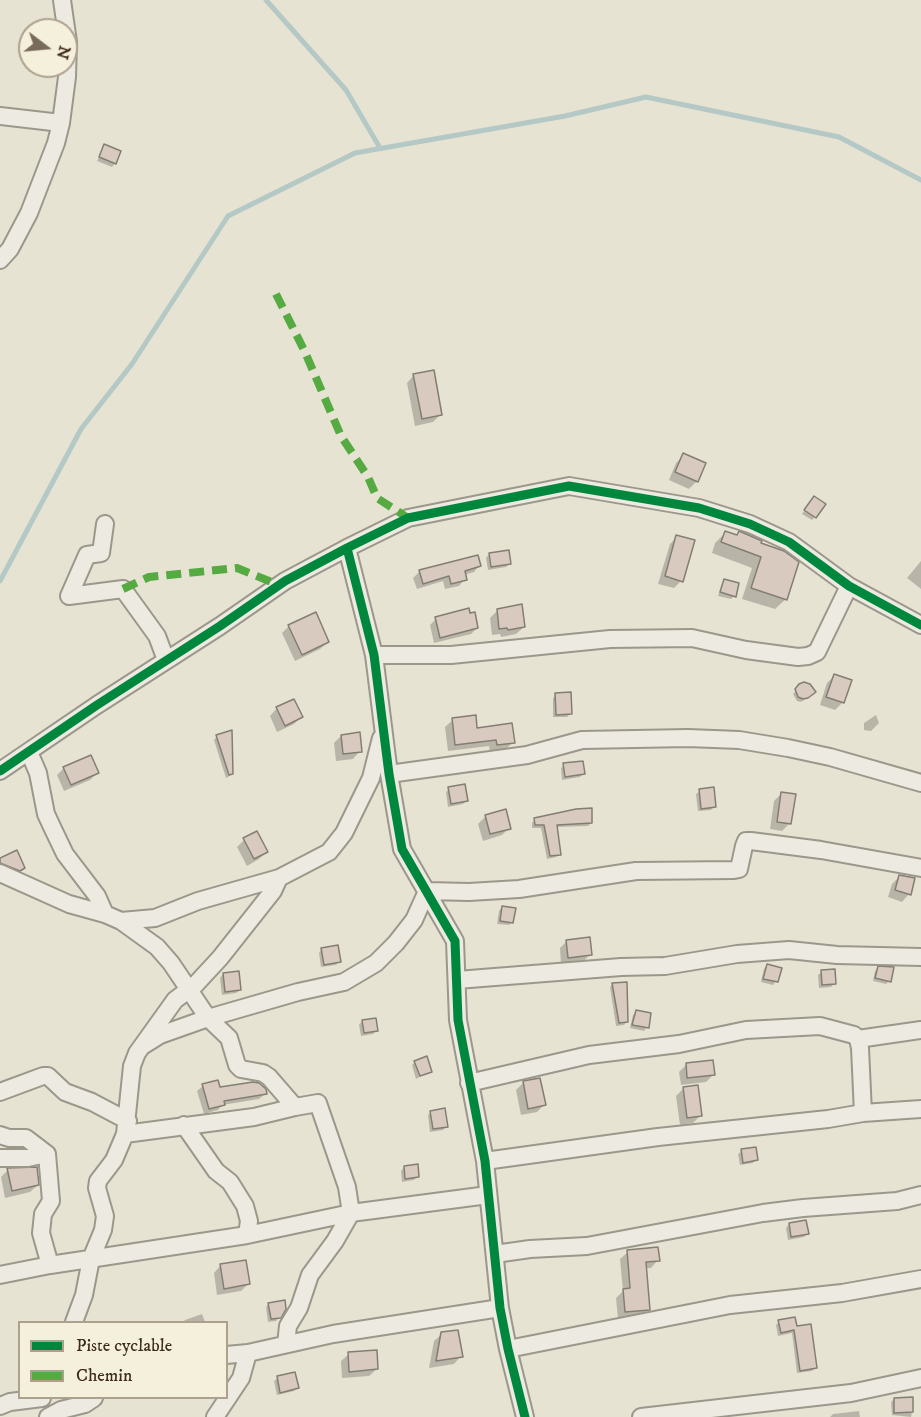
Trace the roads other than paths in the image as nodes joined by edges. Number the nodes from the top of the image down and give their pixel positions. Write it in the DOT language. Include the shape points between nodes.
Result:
graph roads {
  1 [pos="62,0"];
  2 [pos="0,116"];
  3 [pos="61,123"];
  4 [pos="0,260"];
  5 [pos="105,524"];
  6 [pos="347,548"];
  7 [pos="849,586"];
  8 [pos="921,625"];
  9 [pos="374,656"];
  10 [pos="166,660"];
  11 [pos="383,731"];
  12 [pos="28,752"];
  13 [pos="0,771"];
  14 [pos="389,774"];
  15 [pos="921,783"];
  16 [pos="921,868"];
  17 [pos="0,873"];
  18 [pos="279,878"];
  19 [pos="427,891"];
  20 [pos="105,914"];
  21 [pos="121,921"];
  22 [pos="921,957"];
  23 [pos="457,980"];
  24 [pos="189,990"];
  25 [pos="208,1018"];
  26 [pos="921,1030"];
  27 [pos="858,1039"];
  28 [pos="144,1044"];
  29 [pos="469,1083"];
  30 [pos="0,1092"];
  31 [pos="295,1107"];
  32 [pos="921,1109"];
  33 [pos="863,1113"];
  34 [pos="184,1125"];
  35 [pos="127,1127"];
  36 [pos="0,1135"];
  37 [pos="47,1154"];
  38 [pos="0,1158"];
  39 [pos="485,1161"];
  40 [pos="488,1195"];
  41 [pos="921,1195"];
  42 [pos="351,1213"];
  43 [pos="247,1235"];
  44 [pos="495,1254"];
  45 [pos="91,1259"];
  46 [pos="50,1265"];
  47 [pos="0,1275"];
  48 [pos="921,1279"];
  49 [pos="500,1308"];
  50 [pos="75,1321"];
  51 [pos="286,1344"];
  52 [pos="508,1349"];
  53 [pos="248,1353"];
  54 [pos="228,1355"];
  55 [pos="921,1378"];
  56 [pos="228,1398"];
  57 [pos="34,1399"];
  58 [pos="48,1399"];
  59 [pos="92,1399"];
  60 [pos="227,1399"];
  61 [pos="0,1406"];
  62 [pos="43,1417"];
  63 [pos="48,1417"];
  64 [pos="215,1417"];
  65 [pos="525,1417"];
  66 [pos="641,1417"];
  1 -- 3 [label="street" via="69,42"];
  2 -- 3 [label="street"];
  3 -- 4 [label="street" via="29,213"];
  5 -- 10 [label="street" via="101,553 87,555 69,596 123,589 156,636"];
  6 -- 7 [label="street" via="408,518 569,486 699,508 750,524 789,542"];
  6 -- 9 [label="street"];
  6 -- 10 [label="street" via="285,581"];
  7 -- 8 [label="street"];
  7 -- 9 [label="street" via="817,652 808,656 746,650 692,638 610,639 451,655"];
  9 -- 11 [label="street"];
  10 -- 12 [label="street"];
  11 -- 14 [label="street"];
  11 -- 18 [label="street" via="371,778 336,845"];
  12 -- 13 [label="street"];
  12 -- 20 [label="street" via="38,773 53,829"];
  14 -- 15 [label="street" via="527,755 582,740 688,738 739,740 788,748"];
  14 -- 19 [label="street" via="402,849"];
  16 -- 19 [label="street" via="746,841 739,869 734,870 636,871 519,889"];
  17 -- 20 [label="street" via="69,904"];
  18 -- 21 [label="street" via="155,918"];
  18 -- 24 [label="street" via="216,964"];
  19 -- 23 [label="street" via="455,941"];
  19 -- 25 [label="street" via="414,920 396,943 376,963 344,982"];
  20 -- 21 [label="street"];
  21 -- 24 [label="street" via="157,947"];
  22 -- 23 [label="street" via="789,950 665,966"];
  23 -- 29 [label="street" via="458,1020"];
  24 -- 25 [label="street"];
  24 -- 28 [label="street" via="175,1000"];
  25 -- 28 [label="street"];
  25 -- 31 [label="street" via="229,1038 237,1065 269,1077"];
  26 -- 27 [label="street"];
  27 -- 29 [label="street" via="820,1026 746,1030 679,1044 590,1055"];
  27 -- 33 [label="street"];
  28 -- 35 [label="street" via="132,1066"];
  29 -- 39 [label="street"];
  30 -- 35 [label="street" via="48,1076 65,1092 92,1102"];
  31 -- 34 [label="street" via="254,1117"];
  31 -- 42 [label="street" via="318,1102 347,1187"];
  32 -- 33 [label="street"];
  33 -- 39 [label="street"];
  34 -- 35 [label="street"];
  34 -- 43 [label="street" via="245,1206"];
  35 -- 45 [label="street" via="114,1160 98,1181 105,1216"];
  36 -- 37 [label="street" via="26,1138"];
  37 -- 38 [label="street"];
  37 -- 46 [label="street" via="51,1201 43,1215 40,1233"];
  39 -- 40 [label="street"];
  40 -- 42 [label="street"];
  40 -- 44 [label="street"];
  41 -- 44 [label="street" via="897,1201 763,1213 587,1246"];
  42 -- 43 [label="street"];
  42 -- 51 [label="street" via="310,1275 288,1326"];
  43 -- 45 [label="street"];
  44 -- 49 [label="street"];
  45 -- 46 [label="street"];
  45 -- 50 [label="street"];
  46 -- 47 [label="street"];
  48 -- 52 [label="street" via="842,1293 730,1305"];
  49 -- 51 [label="street"];
  49 -- 52 [label="street"];
  51 -- 53 [label="street"];
  52 -- 65 [label="street"];
  53 -- 54 [label="street"];
  53 -- 56 [label="street" via="241,1378"];
  55 -- 66 [label="street" via="850,1393"];
  57 -- 61 [label="street"];
  58 -- 62 [label="street"];
  59 -- 63 [label="street"];
  60 -- 64 [label="street"];
}
